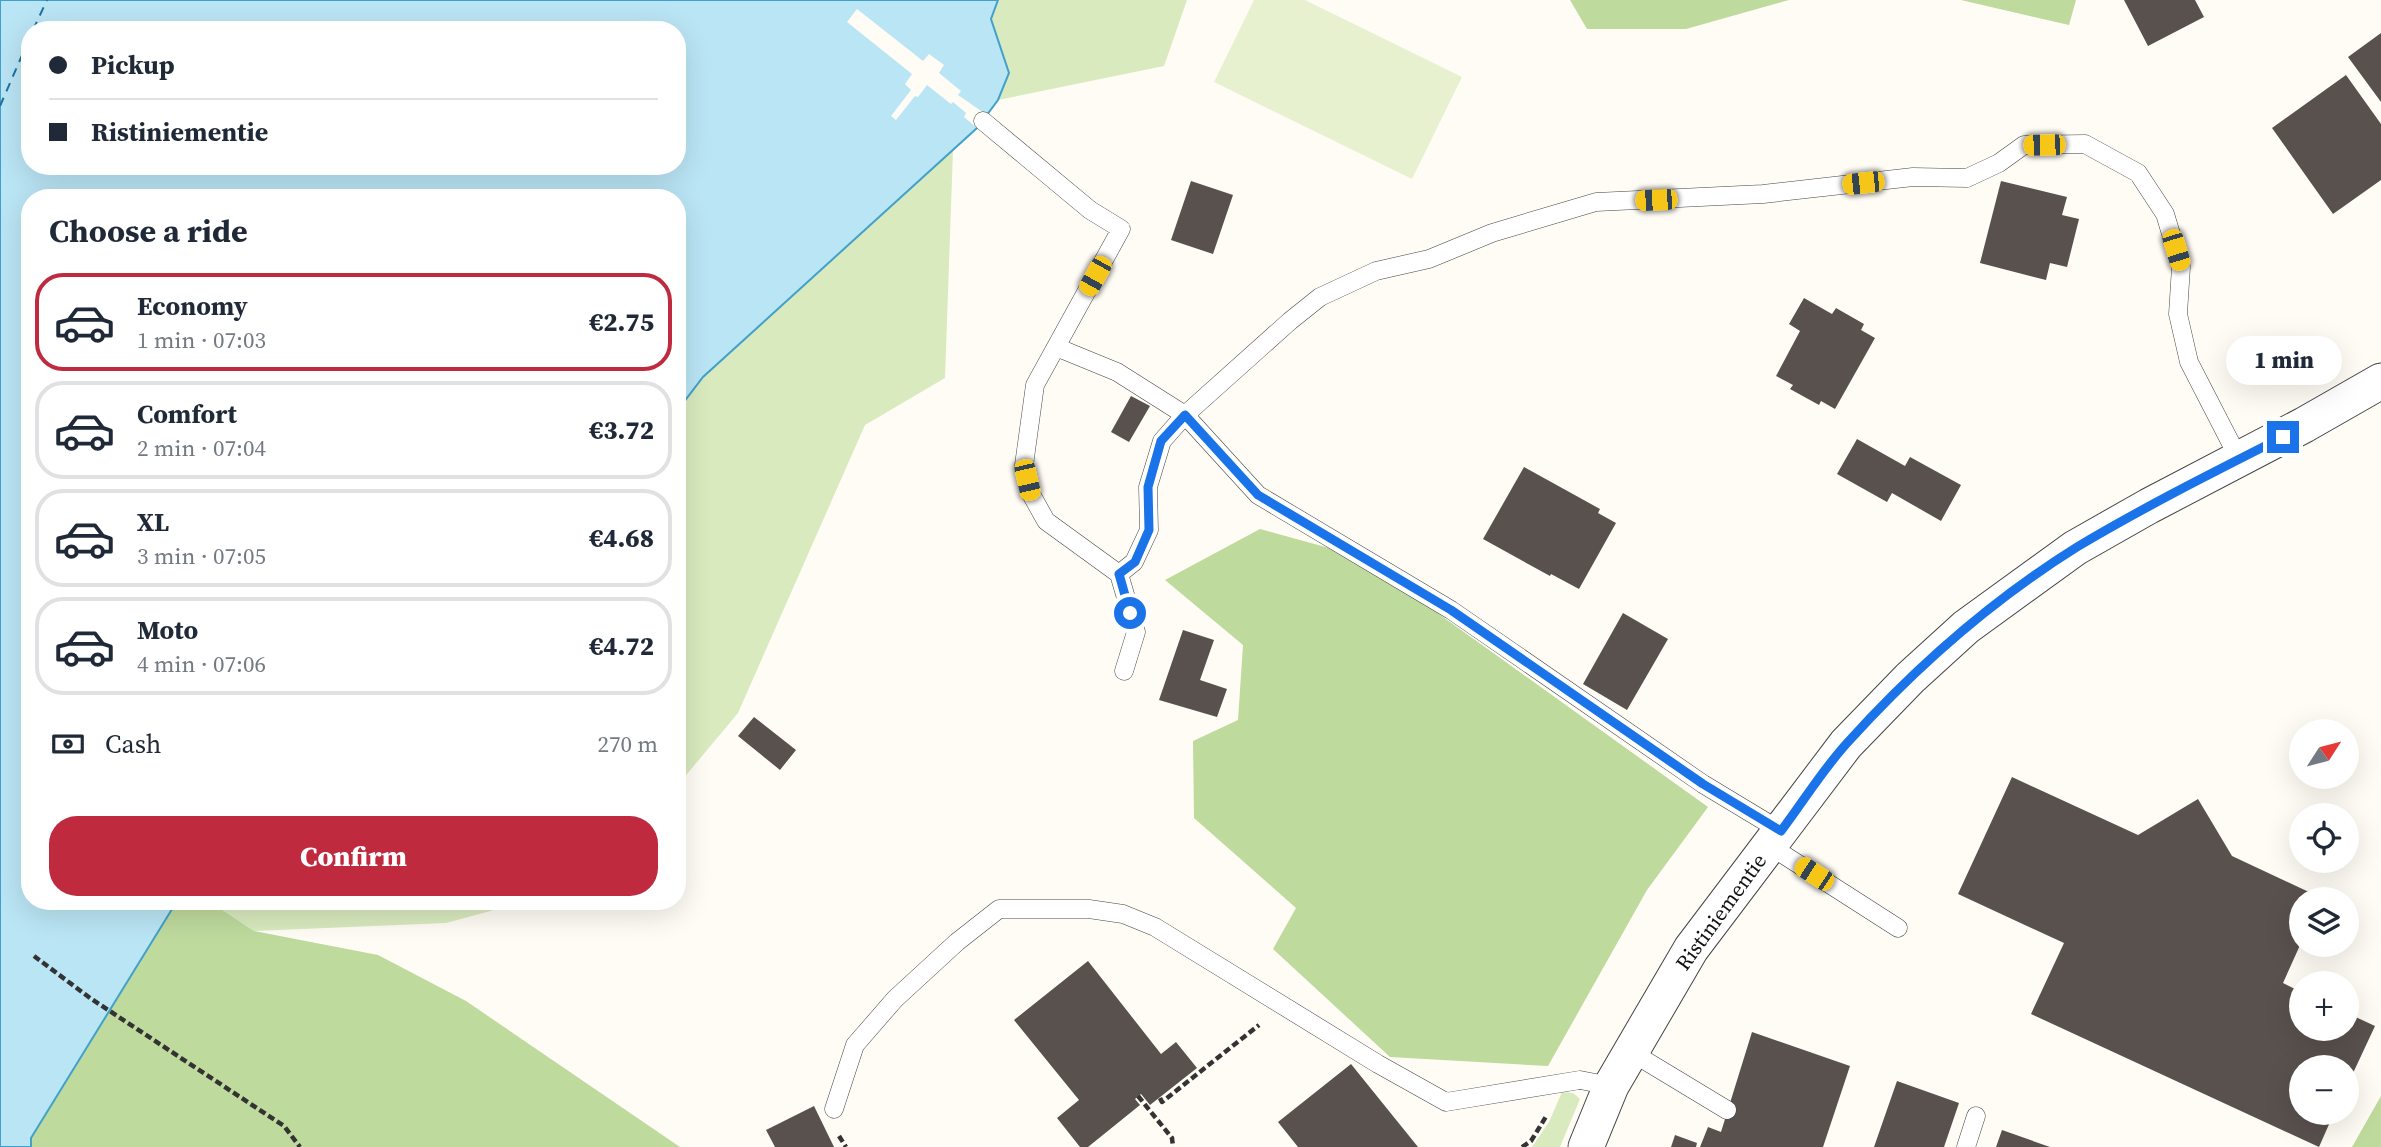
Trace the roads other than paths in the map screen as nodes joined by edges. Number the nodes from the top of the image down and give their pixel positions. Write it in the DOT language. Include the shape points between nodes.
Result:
graph roads {
  1 [pos="983,121"];
  2 [pos="1056,347"];
  3 [pos="2381,381"];
  4 [pos="1185,415"];
  5 [pos="2239,459"];
  6 [pos="1119,574"];
  7 [pos="1124,671"];
  8 [pos="1775,838"];
  9 [pos="1898,929"];
  10 [pos="1631,1052"];
  11 [pos="1611,1086"];
  12 [pos="834,1110"];
  13 [pos="1727,1110"];
  14 [pos="1976,1116"];
  15 [pos="1586,1147"];
  16 [pos="1966,1147"];
  1 -- 2 [label="lane" via="1090,210 1121,229"];
  2 -- 4 [label="lane" via="1117,372"];
  2 -- 6 [label="lane" via="1035,385 1024,465 1031,494 1046,521"];
  3 -- 5 [label="street, Ristiniementie"];
  4 -- 5 [label="lane" via="1320,297 1376,271 1429,259 1536,219 1596,202 1763,194 1913,177 1967,178 2024,145 2085,144 2138,173 2165,214 2181,267 2178,314 2189,362"];
  4 -- 6 [label="lane" via="1161,441 1148,487 1149,530 1135,562"];
  4 -- 8 [label="lane" via="1258,495 1451,610"];
  5 -- 8 [label="street, Ristiniementie" via="2076,548 1966,627 1846,744"];
  6 -- 7 [label="lane" via="1136,632"];
  8 -- 9 [label="lane"];
  8 -- 10 [label="street, Ristiniementie" via="1691,949"];
  10 -- 11 [label="street, Ristiniementie"];
  10 -- 13 [label="lane"];
  11 -- 12 [label="lane" via="1580,1080 1446,1102 1155,927 1124,914 1089,909 999,909 895,999 855,1045"];
  11 -- 15 [label="street, Ristiniementie"];
  14 -- 16 [label="lane"];
}
